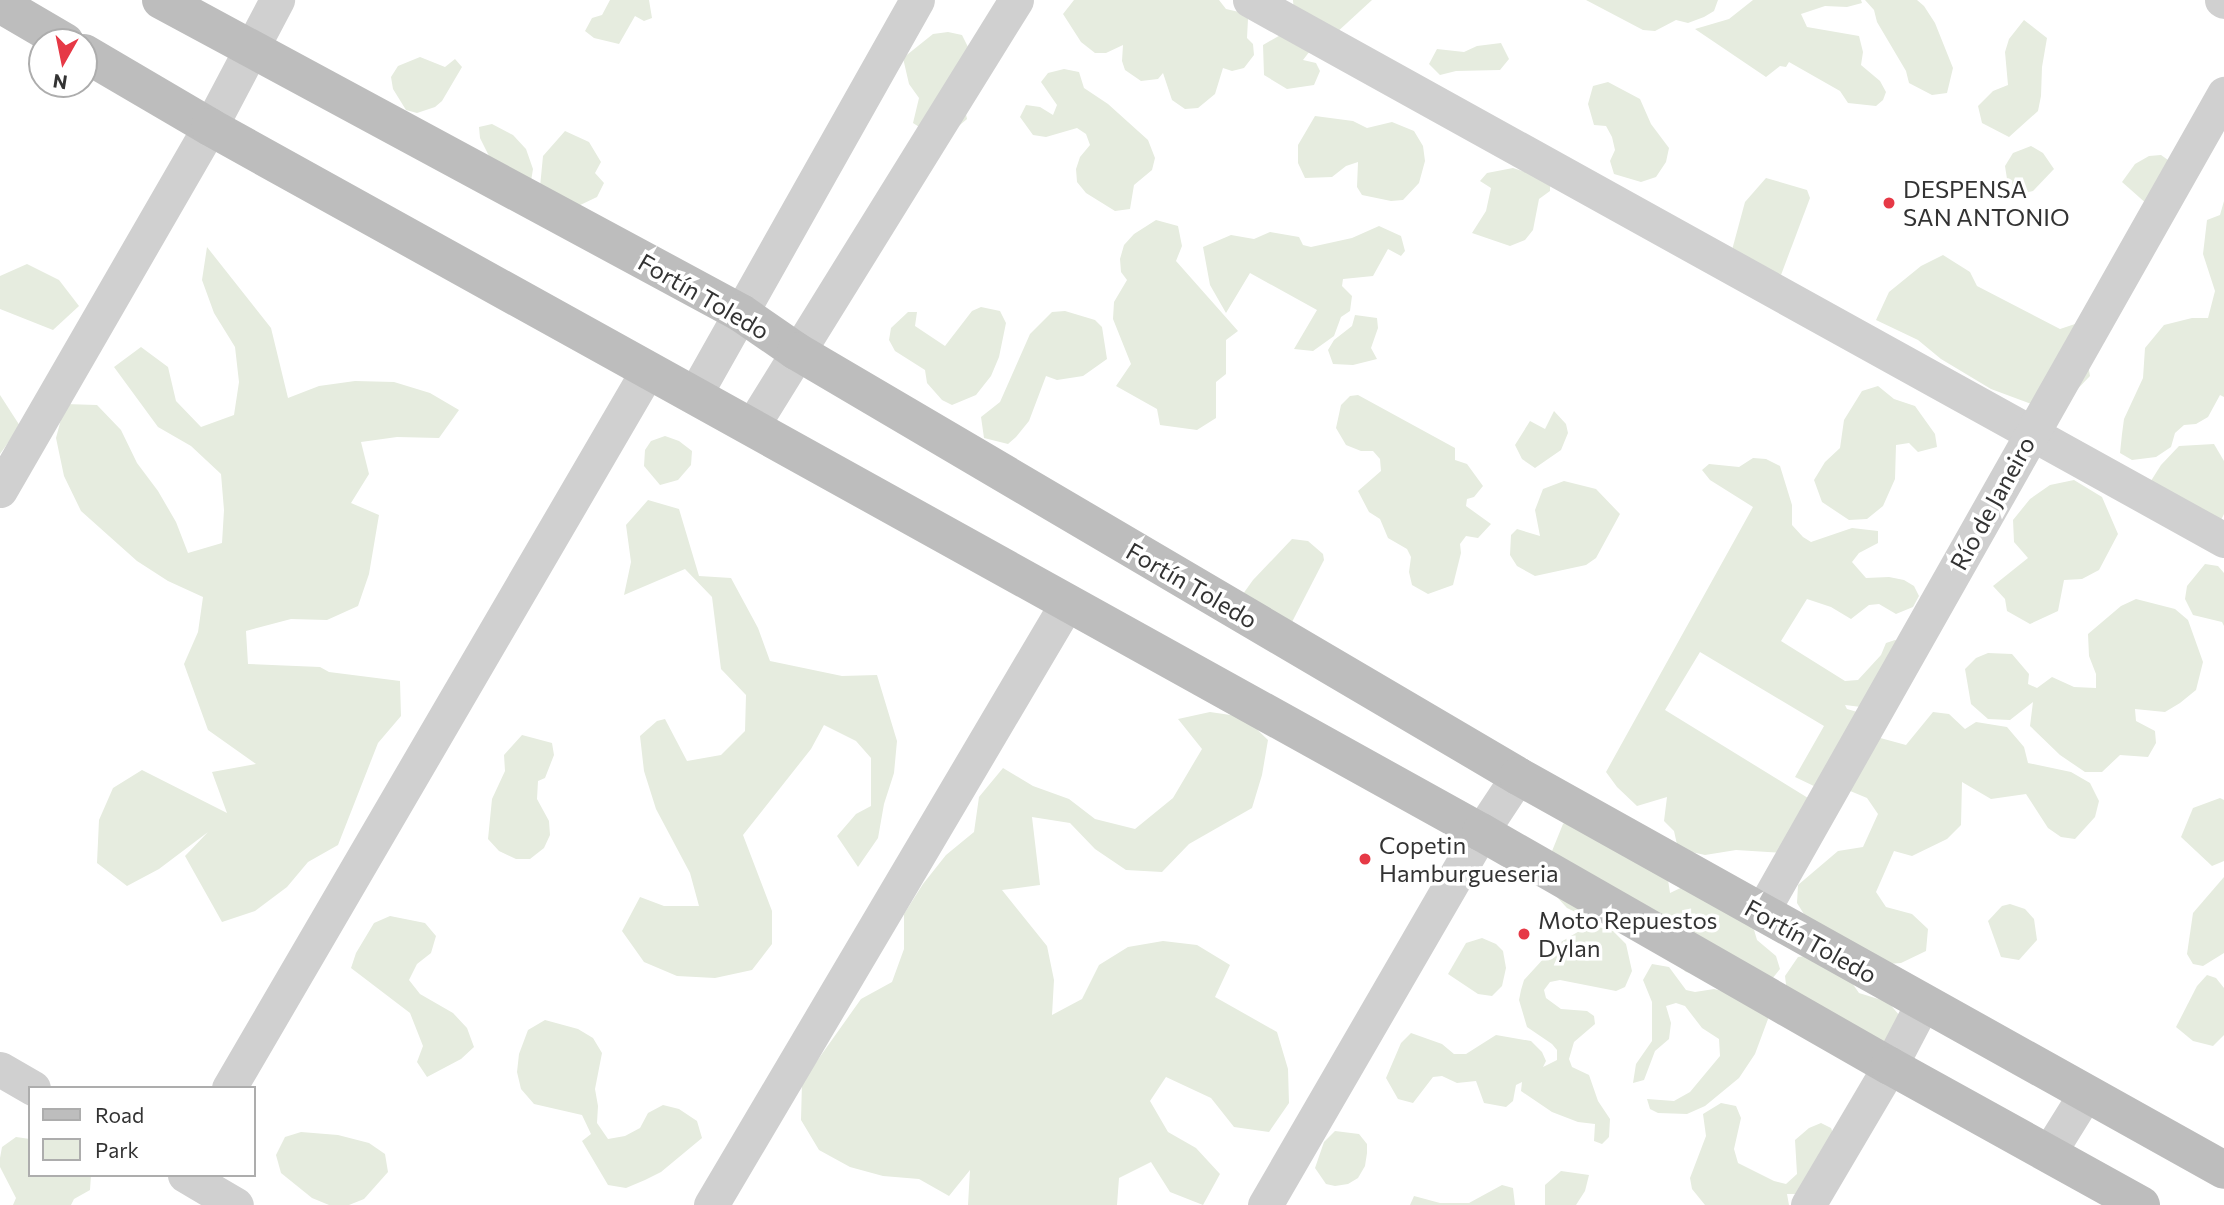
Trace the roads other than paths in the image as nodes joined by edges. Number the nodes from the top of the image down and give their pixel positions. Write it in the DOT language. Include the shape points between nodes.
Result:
graph roads {
  1 [pos="161,0"];
  2 [pos="277,0"];
  3 [pos="917,0"];
  4 [pos="1016,0"];
  5 [pos="1250,0"];
  6 [pos="0,4"];
  7 [pos="41,28"];
  8 [pos="251,48"];
  9 [pos="98,61"];
  10 [pos="2224,94"];
  11 [pos="210,128"];
  12 [pos="741,313"];
  13 [pos="796,351"];
  14 [pos="648,370"];
  15 [pos="695,394"];
  16 [pos="752,426"];
  17 [pos="2032,432"];
  18 [pos="0,490"];
  19 [pos="2224,540"];
  20 [pos="1067,603"];
  21 [pos="1518,776"];
  22 [pos="1481,832"];
  23 [pos="1761,913"];
  24 [pos="1923,1003"];
  25 [pos="1890,1066"];
  26 [pos="0,1069"];
  27 [pos="30,1086"];
  28 [pos="230,1086"];
  29 [pos="2086,1093"];
  30 [pos="2048,1154"];
  31 [pos="2224,1170"];
  32 [pos="188,1177"];
  33 [pos="236,1205"];
  34 [pos="711,1205"];
  35 [pos="1265,1205"];
  36 [pos="1808,1205"];
  37 [pos="2141,1205"];
  1 -- 8 [label="street, Fortín Toledo"];
  2 -- 8 [label="street"];
  3 -- 12 [label="street"];
  4 -- 13 [label="street"];
  5 -- 17 [label="street"];
  6 -- 7 [label="street"];
  8 -- 11 [label="street"];
  8 -- 12 [label="street, Fortín Toledo"];
  9 -- 11 [label="street"];
  10 -- 17 [label="street, Río de Janeiro"];
  11 -- 14 [label="street"];
  11 -- 18 [label="street"];
  12 -- 13 [label="street, Fortín Toledo"];
  12 -- 15 [label="street"];
  13 -- 16 [label="street"];
  13 -- 21 [label="street, Fortín Toledo"];
  14 -- 15 [label="street"];
  14 -- 28 [label="street"];
  15 -- 16 [label="street"];
  16 -- 20 [label="street"];
  17 -- 19 [label="street"];
  17 -- 23 [label="street, Río de Janeiro"];
  20 -- 22 [label="street"];
  20 -- 34 [label="street"];
  21 -- 22 [label="street"];
  21 -- 23 [label="street, Fortín Toledo"];
  22 -- 25 [label="street"];
  22 -- 35 [label="street"];
  23 -- 24 [label="street, Fortín Toledo"];
  24 -- 25 [label="street"];
  24 -- 29 [label="street, Fortín Toledo"];
  25 -- 30 [label="street"];
  25 -- 36 [label="street"];
  26 -- 27 [label="street"];
  29 -- 30 [label="street"];
  29 -- 31 [label="street, Fortín Toledo"];
  30 -- 37 [label="street"];
  32 -- 33 [label="street"];
}
